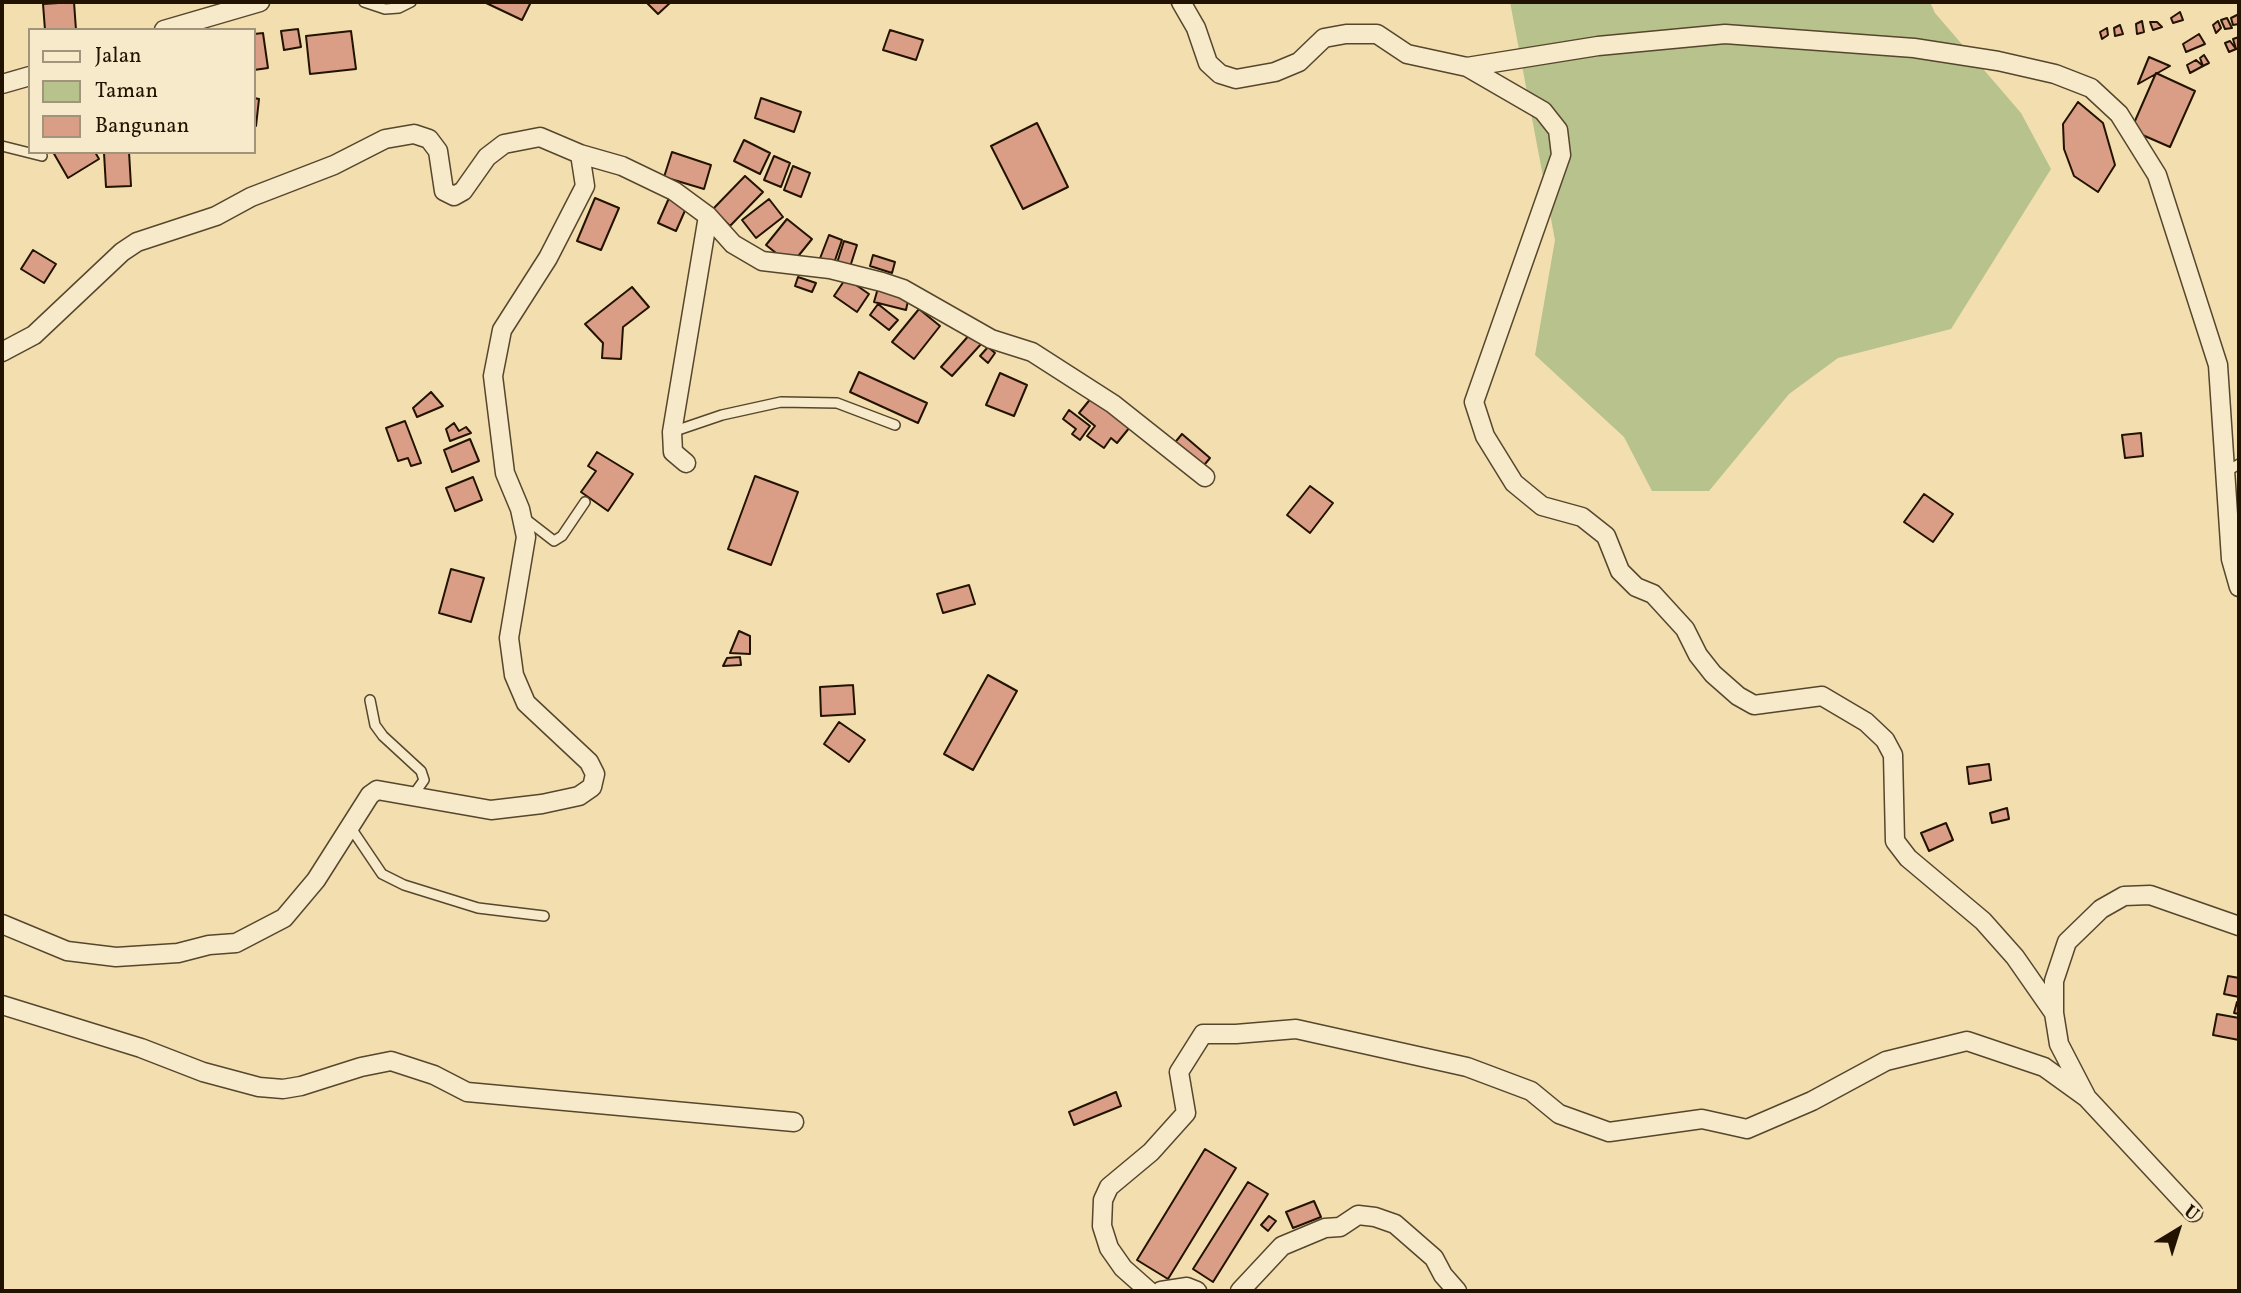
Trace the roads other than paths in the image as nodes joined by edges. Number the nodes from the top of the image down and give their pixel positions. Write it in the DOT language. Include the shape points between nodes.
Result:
graph roads {
  1 [pos="260,2"];
  2 [pos="364,2"];
  3 [pos="411,2"];
  4 [pos="1181,2"];
  5 [pos="171,28"];
  6 [pos="1468,67"];
  7 [pos="28,77"];
  8 [pos="2,84"];
  9 [pos="2,146"];
  10 [pos="28,153"];
  11 [pos="33,154"];
  12 [pos="579,154"];
  13 [pos="41,156"];
  14 [pos="708,216"];
  15 [pos="2,352"];
  16 [pos="895,425"];
  17 [pos="672,432"];
  18 [pos="685,463"];
  19 [pos="2232,468"];
  20 [pos="1205,477"];
  21 [pos="584,502"];
  22 [pos="523,517"];
  23 [pos="2239,587"];
  24 [pos="370,700"];
  25 [pos="414,794"];
  26 [pos="351,828"];
  27 [pos="544,916"];
  28 [pos="2,924"];
  29 [pos="2239,926"];
  30 [pos="2,1005"];
  31 [pos="2053,1013"];
  32 [pos="2087,1098"];
  33 [pos="794,1122"];
  34 [pos="2193,1212"];
  35 [pos="1149,1291"];
  36 [pos="1161,1291"];
  37 [pos="1197,1291"];
  38 [pos="1240,1291"];
  39 [pos="1457,1291"];
  1 -- 5 [label="street"];
  2 -- 3 [label="lane" via="385,9"];
  4 -- 6 [label="street" via="1208,63 1220,74 1236,79 1275,72 1299,62 1324,38 1346,34 1377,34 1407,54"];
  6 -- 19 [label="street" via="1598,46 1725,34 1926,50 2043,71 2091,88 2119,114 2157,175 2218,365"];
  6 -- 31 [label="street" via="1543,111 1558,130 1561,155 1474,402 1485,436 1514,483 1542,506 1582,517 1606,536 1620,571 1636,587 1653,594 1685,629 1713,674 1738,696 1754,705 1822,696 1866,722 1885,740 1893,755 1895,841 1908,858 1983,921 2015,957"];
  7 -- 8 [label="street"];
  9 -- 10 [label="lane"];
  11 -- 13 [label="lane"];
  12 -- 14 [label="street" via="652,178"];
  12 -- 15 [label="street" via="540,137 503,144 454,196 444,191 439,151 429,139 414,134 385,139 216,216 136,242 34,335"];
  12 -- 22 [label="street" via="585,186 497,343 493,376 505,473"];
  14 -- 17 [label="street"];
  14 -- 20 [label="street" via="733,244 762,261 830,269 903,289 991,340 1032,352 1113,404"];
  16 -- 17 [label="lane" via="837,403 781,402"];
  17 -- 18 [label="street" via="673,452"];
  19 -- 23 [label="street" via="2231,559"];
  21 -- 22 [label="lane" via="554,541"];
  22 -- 25 [label="street" via="526,537 509,638 514,675 526,703 589,762 595,774 592,787 555,802 491,810"];
  24 -- 25 [label="lane" via="383,736 421,771 424,780"];
  25 -- 26 [label="street" via="377,790"];
  26 -- 27 [label="lane" via="382,874 404,885 478,908"];
  26 -- 28 [label="street" via="284,918 236,943 116,957 67,951"];
  29 -- 31 [label="street" via="2150,895 2124,895 2101,909 2067,942 2054,981"];
  30 -- 33 [label="street" via="260,1087 301,1086 391,1061 467,1092"];
  31 -- 32 [label="street" via="2059,1045"];
  32 -- 34 [label="street"];
  32 -- 35 [label="street" via="2044,1067 1967,1041 1885,1061 1812,1101 1747,1129 1702,1119 1609,1132 1559,1114 1531,1091 1466,1067 1296,1029 1203,1034 1179,1072 1186,1113 1151,1152 1109,1187 1103,1200 1102,1226 1109,1248"];
  36 -- 37 [label="street" via="1186,1287"];
  38 -- 39 [label="street" via="1282,1246 1325,1228 1340,1227 1358,1215 1395,1224 1434,1258"];
}
